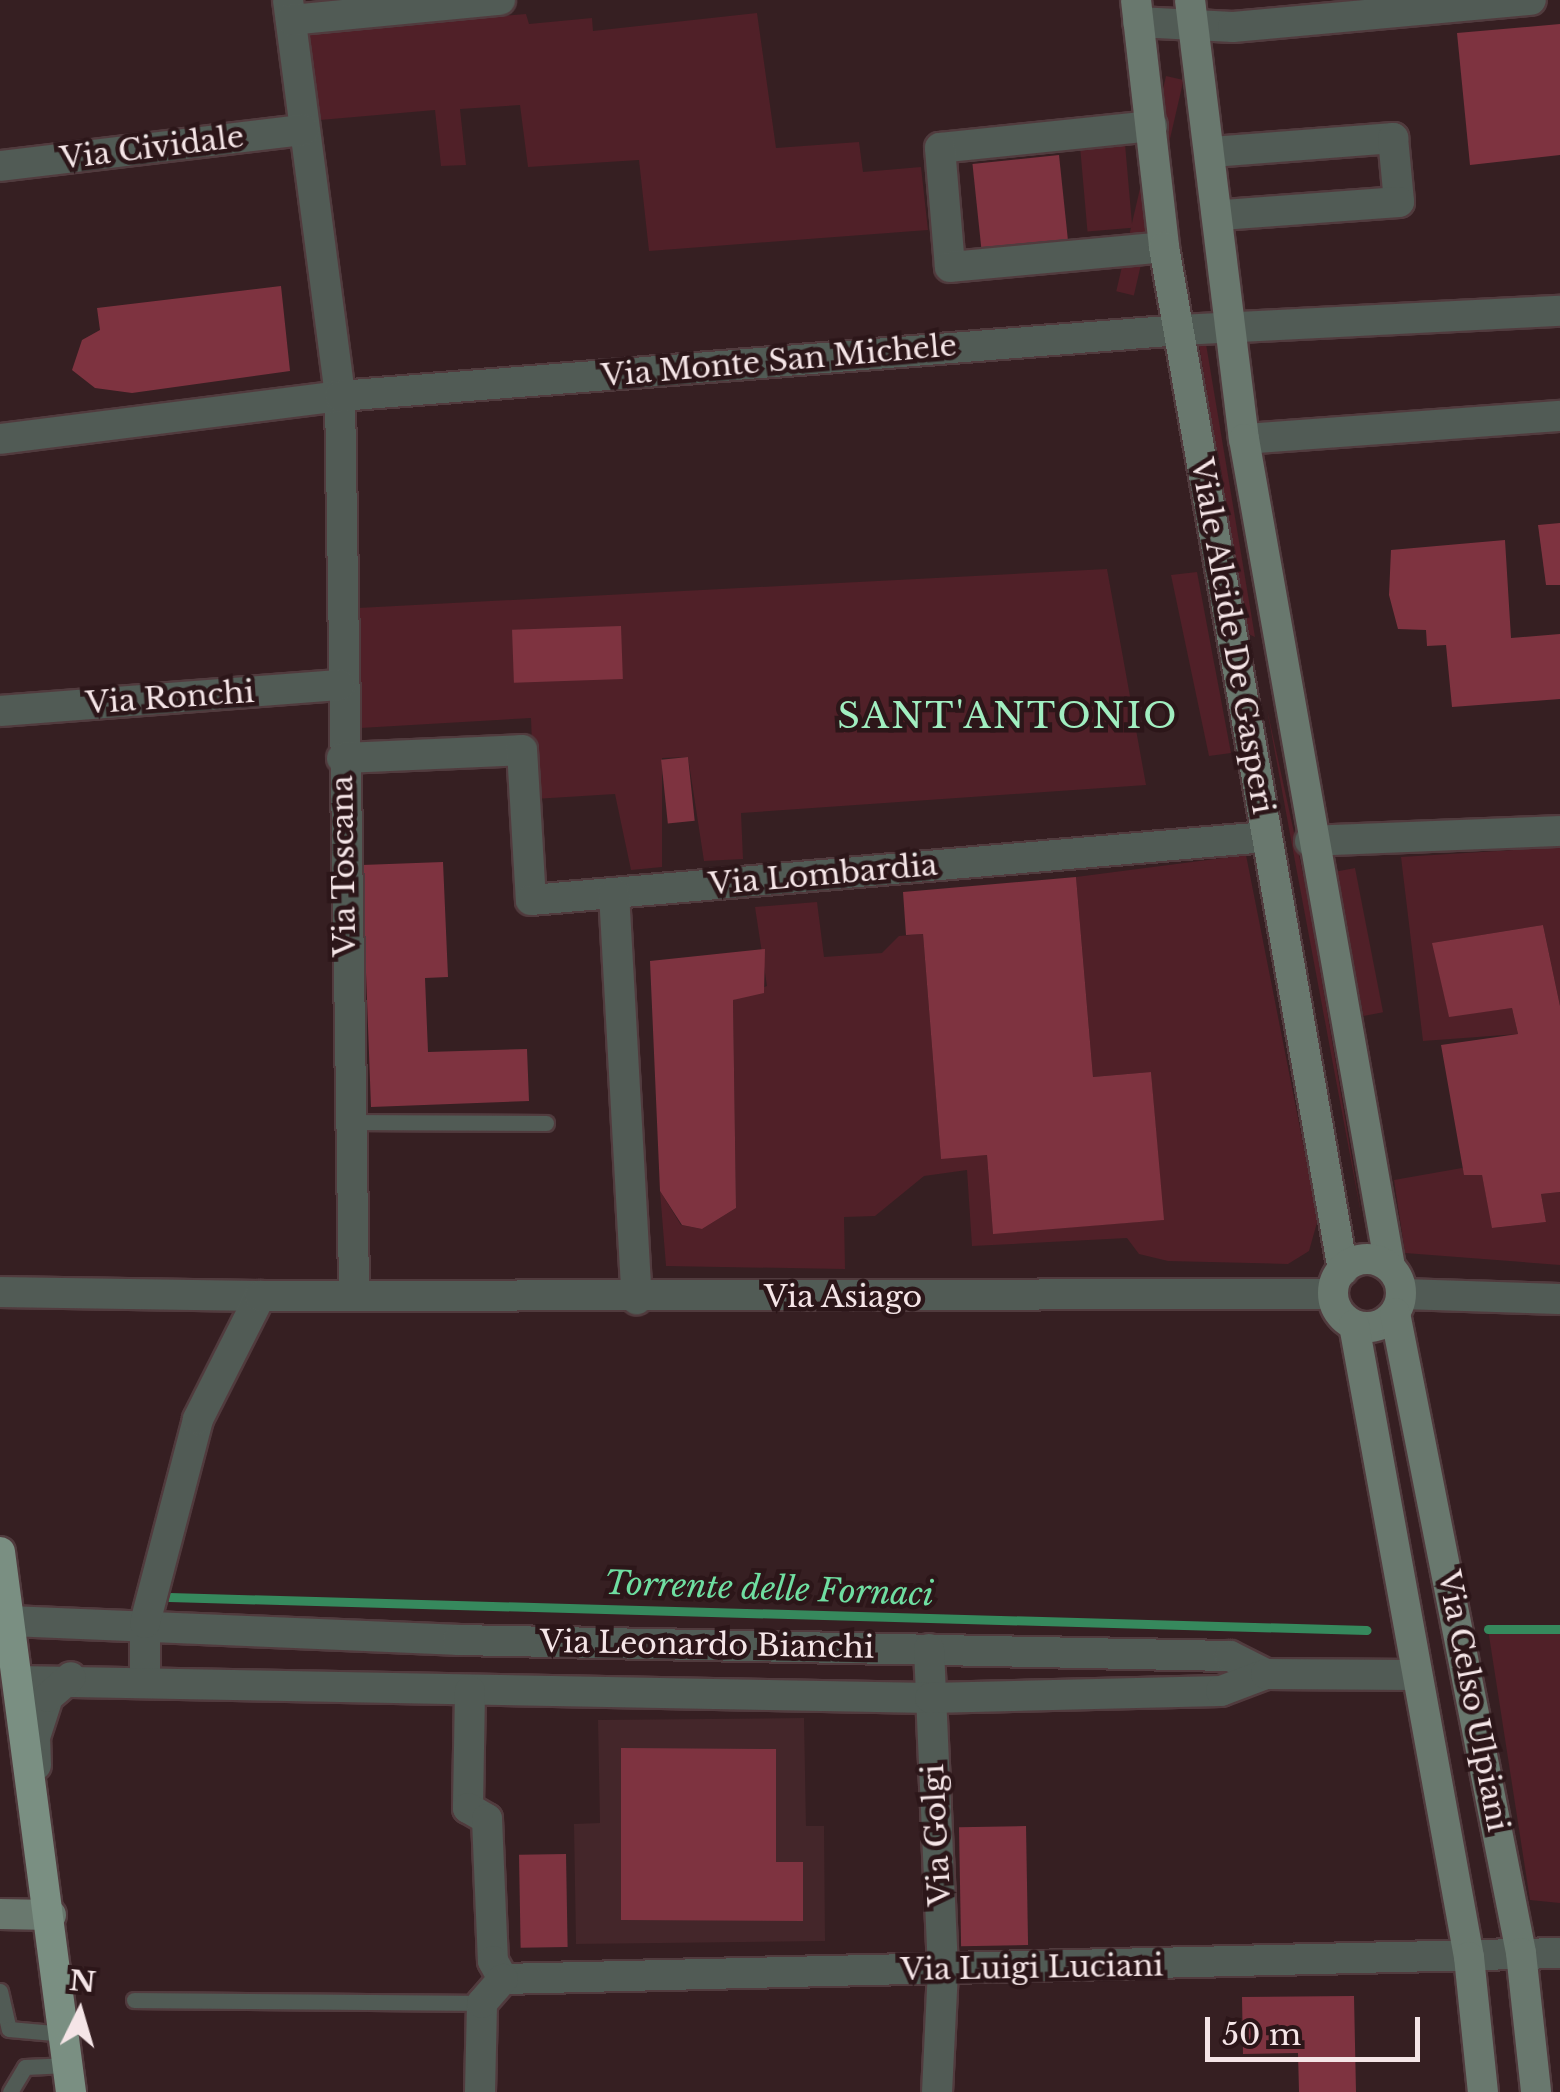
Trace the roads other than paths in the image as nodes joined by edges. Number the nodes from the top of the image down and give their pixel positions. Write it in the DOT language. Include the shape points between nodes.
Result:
graph roads {
  1 [pos="500,0"];
  2 [pos="1531,0"];
  3 [pos="290,10"];
  4 [pos="1192,10"];
  5 [pos="1137,11"];
  6 [pos="1152,126"];
  7 [pos="304,130"];
  8 [pos="1212,152"];
  9 [pos="0,166"];
  10 [pos="1220,215"];
  11 [pos="1164,247"];
  12 [pos="1560,311"];
  13 [pos="1230,326"];
  14 [pos="1180,330"];
  15 [pos="340,396"];
  16 [pos="1560,416"];
  17 [pos="0,439"];
  18 [pos="1244,439"];
  19 [pos="340,685"];
  20 [pos="0,712"];
  21 [pos="342,758"];
  22 [pos="1560,831"];
  23 [pos="1266,837"];
  24 [pos="1310,841"];
  25 [pos="614,893"];
  26 [pos="351,1122"];
  27 [pos="546,1124"];
  28 [pos="1337,1282"];
  29 [pos="1395,1291"];
  30 [pos="0,1292"];
  31 [pos="354,1292"];
  32 [pos="260,1296"];
  33 [pos="1560,1298"];
  34 [pos="636,1299"];
  35 [pos="1354,1326"];
  36 [pos="0,1552"];
  37 [pos="8,1621"];
  38 [pos="145,1622"];
  39 [pos="928,1649"];
  40 [pos="1266,1674"];
  41 [pos="1416,1675"];
  42 [pos="72,1677"];
  43 [pos="145,1678"];
  44 [pos="18,1681"];
  45 [pos="470,1691"];
  46 [pos="930,1698"];
  47 [pos="38,1818"];
  48 [pos="0,1914"];
  49 [pos="51,1915"];
  50 [pos="1521,1953"];
  51 [pos="1560,1953"];
  52 [pos="1469,1957"];
  53 [pos="943,1970"];
  54 [pos="503,1979"];
  55 [pos="0,1991"];
  56 [pos="134,2000"];
  57 [pos="482,2003"];
  58 [pos="68,2064"];
  59 [pos="10,2092"];
  60 [pos="480,2092"];
  61 [pos="937,2092"];
  62 [pos="1483,2092"];
  63 [pos="1536,2092"];
  1 -- 3 [label="street"];
  2 -- 4 [label="street" via="1232,27"];
  3 -- 7 [label="street, Via Toscana"];
  4 -- 5 [label="street"];
  4 -- 8 [label="street, Viale Alcide De Gasperi"];
  5 -- 6 [label="street, Viale Alcide De Gasperi"];
  6 -- 11 [label="street, Viale Alcide De Gasperi"];
  6 -- 11 [label="street" via="940,148 950,267"];
  7 -- 9 [label="street, Via Cividale"];
  7 -- 15 [label="street, Via Toscana"];
  8 -- 10 [label="street, Viale Alcide De Gasperi"];
  8 -- 10 [label="street" via="1393,138 1398,202"];
  10 -- 13 [label="street, Viale Alcide De Gasperi"];
  11 -- 14 [label="street, Viale Alcide De Gasperi"];
  12 -- 13 [label="street, Via Monte San Michele"];
  13 -- 14 [label="street, Via Monte San Michele"];
  13 -- 18 [label="street, Viale Alcide De Gasperi"];
  14 -- 15 [label="street, Via Monte San Michele"];
  14 -- 23 [label="street, Viale Alcide De Gasperi"];
  15 -- 17 [label="street, Via Monte San Michele"];
  15 -- 19 [label="street, Via Toscana"];
  16 -- 18 [label="street"];
  18 -- 24 [label="street, Viale Alcide De Gasperi"];
  19 -- 20 [label="street, Via Ronchi"];
  19 -- 21 [label="street, Via Toscana"];
  21 -- 25 [label="street, Via Lombardia" via="522,750 531,900"];
  21 -- 26 [label="street, Via Toscana"];
  22 -- 24 [label="street"];
  23 -- 25 [label="street, Via Lombardia"];
  23 -- 28 [label="street, Viale Alcide De Gasperi"];
  24 -- 29 [label="street, Viale Alcide De Gasperi"];
  25 -- 34 [label="street"];
  26 -- 27 [label="lane"];
  26 -- 31 [label="street, Via Toscana"];
  28 -- 29 [label="street" via="1363,1259"];
  28 -- 34 [label="street, Via Asiago"];
  28 -- 35 [label="street"];
  29 -- 33 [label="street"];
  29 -- 35 [label="street" via="1376,1327"];
  29 -- 50 [label="street, Via Celso Ulpiani"];
  30 -- 32 [label="street"];
  31 -- 32 [label="street"];
  31 -- 34 [label="street, Via Asiago"];
  32 -- 38 [label="street" via="198,1419"];
  35 -- 41 [label="street, Via Celso Ulpiani"];
  36 -- 37 [label="main road"];
  37 -- 38 [label="street, Via Leonardo Bianchi"];
  37 -- 44 [label="main road"];
  38 -- 39 [label="street, Via Leonardo Bianchi" via="458,1640"];
  38 -- 43 [label="street"];
  39 -- 40 [label="street, Via Leonardo Bianchi" via="1230,1656"];
  39 -- 46 [label="street, Via Golgi"];
  40 -- 41 [label="street, Via Leonardo Bianchi"];
  40 -- 46 [label="street, Via Leonardo Bianchi" via="1221,1691"];
  41 -- 52 [label="street, Via Celso Ulpiani"];
  42 -- 43 [label="street, Via Leonardo Bianchi"];
  42 -- 44 [label="street, Via Leonardo Bianchi"];
  42 -- 47 [label="street" via="48,1697 35,1736"];
  43 -- 45 [label="street, Via Leonardo Bianchi"];
  44 -- 47 [label="main road"];
  45 -- 46 [label="street, Via Leonardo Bianchi"];
  45 -- 54 [label="street" via="468,1808 487,1819 493,1961"];
  46 -- 53 [label="street, Via Golgi"];
  47 -- 49 [label="main road"];
  48 -- 49 [label="street"];
  49 -- 58 [label="main road"];
  50 -- 51 [label="street, Via Luigi Luciani"];
  50 -- 52 [label="street, Via Luigi Luciani"];
  50 -- 63 [label="street, Via Celso Ulpiani"];
  52 -- 53 [label="street, Via Luigi Luciani"];
  52 -- 62 [label="street, Via Celso Ulpiani"];
  53 -- 54 [label="street, Via Luigi Luciani"];
  53 -- 61 [label="street, Via Golgi"];
  54 -- 57 [label="street"];
  55 -- 58 [label="lane" via="9,2028"];
  56 -- 57 [label="lane"];
  57 -- 60 [label="street"];
  58 -- 59 [label="lane" via="24,2068"];
}
